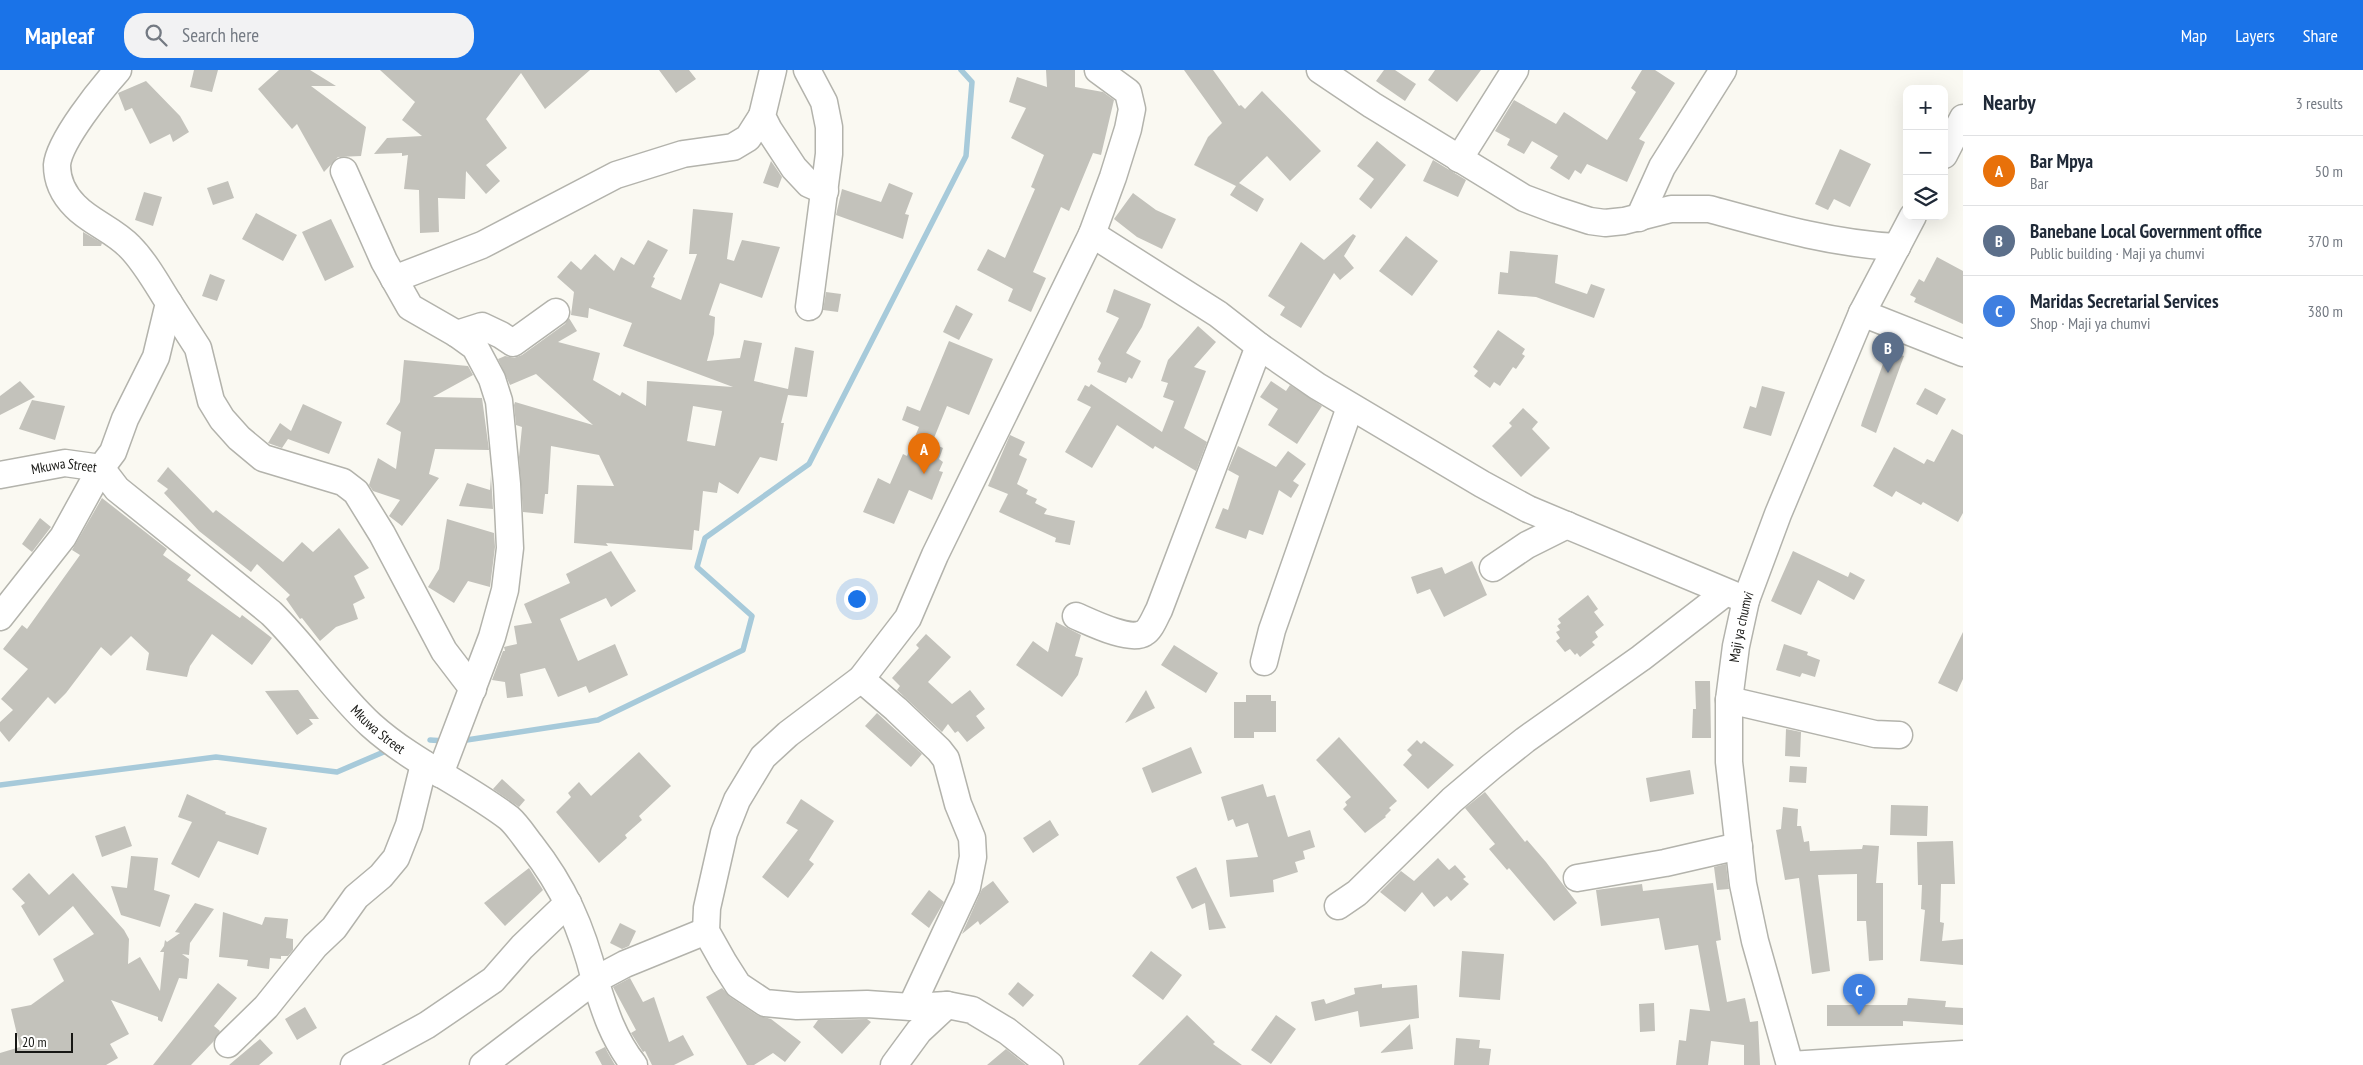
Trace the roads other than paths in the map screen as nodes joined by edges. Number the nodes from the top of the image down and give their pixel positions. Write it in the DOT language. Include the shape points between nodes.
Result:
graph roads {
  1 [pos="118,70"];
  2 [pos="773,70"];
  3 [pos="1098,70"];
  4 [pos="1320,70"];
  5 [pos="1515,70"];
  6 [pos="1723,70"];
  7 [pos="809,71"];
  8 [pos="762,116"];
  9 [pos="1963,118"];
  10 [pos="1948,147"];
  11 [pos="1459,159"];
  12 [pos="344,171"];
  13 [pos="824,191"];
  14 [pos="1639,218"];
  15 [pos="1911,220"];
  16 [pos="1092,234"];
  17 [pos="1897,247"];
  18 [pos="394,279"];
  19 [pos="169,303"];
  20 [pos="809,307"];
  21 [pos="556,312"];
  22 [pos="1862,313"];
  23 [pos="457,334"];
  24 [pos="1259,346"];
  25 [pos="1963,353"];
  26 [pos="1350,407"];
  27 [pos="101,468"];
  28 [pos="0,476"];
  29 [pos="1567,525"];
  30 [pos="1493,568"];
  31 [pos="1736,596"];
  32 [pos="1076,616"];
  33 [pos="0,617"];
  34 [pos="1264,662"];
  35 [pos="861,679"];
  36 [pos="473,689"];
  37 [pos="1730,700"];
  38 [pos="1899,735"];
  39 [pos="432,769"];
  40 [pos="1739,846"];
  41 [pos="1577,878"];
  42 [pos="568,903"];
  43 [pos="1338,906"];
  44 [pos="706,931"];
  45 [pos="595,980"];
  46 [pos="947,1005"];
  47 [pos="911,1007"];
  48 [pos="228,1044"];
  49 [pos="1963,1054"];
  50 [pos="354,1065"];
  51 [pos="483,1065"];
  52 [pos="634,1065"];
  53 [pos="894,1065"];
  54 [pos="1050,1065"];
  55 [pos="1790,1065"];
  1 -- 19 [label="street" via="66,140 57,164 59,176 63,193 76,208 130,247"];
  2 -- 8 [label="street"];
  3 -- 16 [label="street" via="1128,92 1132,109 1114,177"];
  4 -- 11 [label="street"];
  5 -- 11 [label="street"];
  6 -- 14 [label="street" via="1662,167"];
  7 -- 13 [label="street" via="824,102 829,127"];
  8 -- 13 [label="street" via="794,168 809,184"];
  8 -- 18 [label="street" via="748,138 733,147 683,154 616,175 482,244"];
  9 -- 10 [label="street"];
  11 -- 14 [label="street" via="1524,198 1581,218 1605,223"];
  12 -- 18 [label="street"];
  13 -- 20 [label="street"];
  14 -- 17 [label="street" via="1671,209 1709,209 1808,236"];
  15 -- 17 [label="street, Maji ya chumvi"];
  16 -- 24 [label="street" via="1218,314"];
  16 -- 35 [label="street" via="908,618"];
  17 -- 22 [label="street, Maji ya chumvi"];
  18 -- 23 [label="street" via="410,307"];
  19 -- 27 [label="street" via="156,357 125,419 113,452"];
  19 -- 36 [label="street" via="198,348 211,401 222,419 263,458 343,482 356,492 444,650"];
  21 -- 23 [label="street" via="513,343 482,326"];
  22 -- 25 [label="street"];
  22 -- 31 [label="street, Maji ya chumvi" via="1778,514"];
  23 -- 36 [label="street" via="475,347 492,379 499,401 510,548 506,590"];
  24 -- 26 [label="street"];
  24 -- 32 [label="street" via="1159,610 1146,632 1140,636 1126,635"];
  26 -- 29 [label="street" via="1528,510"];
  26 -- 34 [label="street" via="1272,630"];
  27 -- 28 [label="street, Mkuwa Street" via="65,463"];
  27 -- 33 [label="street" via="63,537"];
  27 -- 39 [label="street, Mkuwa Street" via="117,489 271,613 293,635 338,693 366,720"];
  29 -- 30 [label="street" via="1527,545"];
  29 -- 31 [label="street"];
  31 -- 37 [label="street, Maji ya chumvi" via="1736,646"];
  31 -- 43 [label="street" via="1525,740 1452,800 1357,893"];
  35 -- 44 [label="street" via="763,757 738,800 724,833 707,908"];
  35 -- 47 [label="street" via="907,719 946,760 958,804 972,838 973,856 967,887"];
  36 -- 39 [label="street" via="454,742"];
  37 -- 38 [label="street" via="1875,734"];
  37 -- 40 [label="street, Maji ya chumvi" via="1730,762"];
  39 -- 42 [label="street, Mkuwa Street" via="510,819 552,871"];
  39 -- 48 [label="street" via="396,858 356,897 334,928 315,946 266,1007"];
  40 -- 41 [label="street" via="1665,864"];
  40 -- 55 [label="street, Maji ya chumvi" via="1755,941"];
  42 -- 45 [label="street, Mkuwa Street" via="585,941"];
  42 -- 50 [label="street" via="493,980 427,1025"];
  44 -- 45 [label="street" via="625,964"];
  44 -- 47 [label="street" via="738,985 765,1003 778,1006 867,1004"];
  45 -- 51 [label="street"];
  45 -- 52 [label="street, Mkuwa Street" via="619,1046"];
  46 -- 47 [label="street"];
  46 -- 53 [label="street" via="919,1031"];
  46 -- 54 [label="street" via="972,1010 988,1019"];
  49 -- 55 [label="street"];
}
